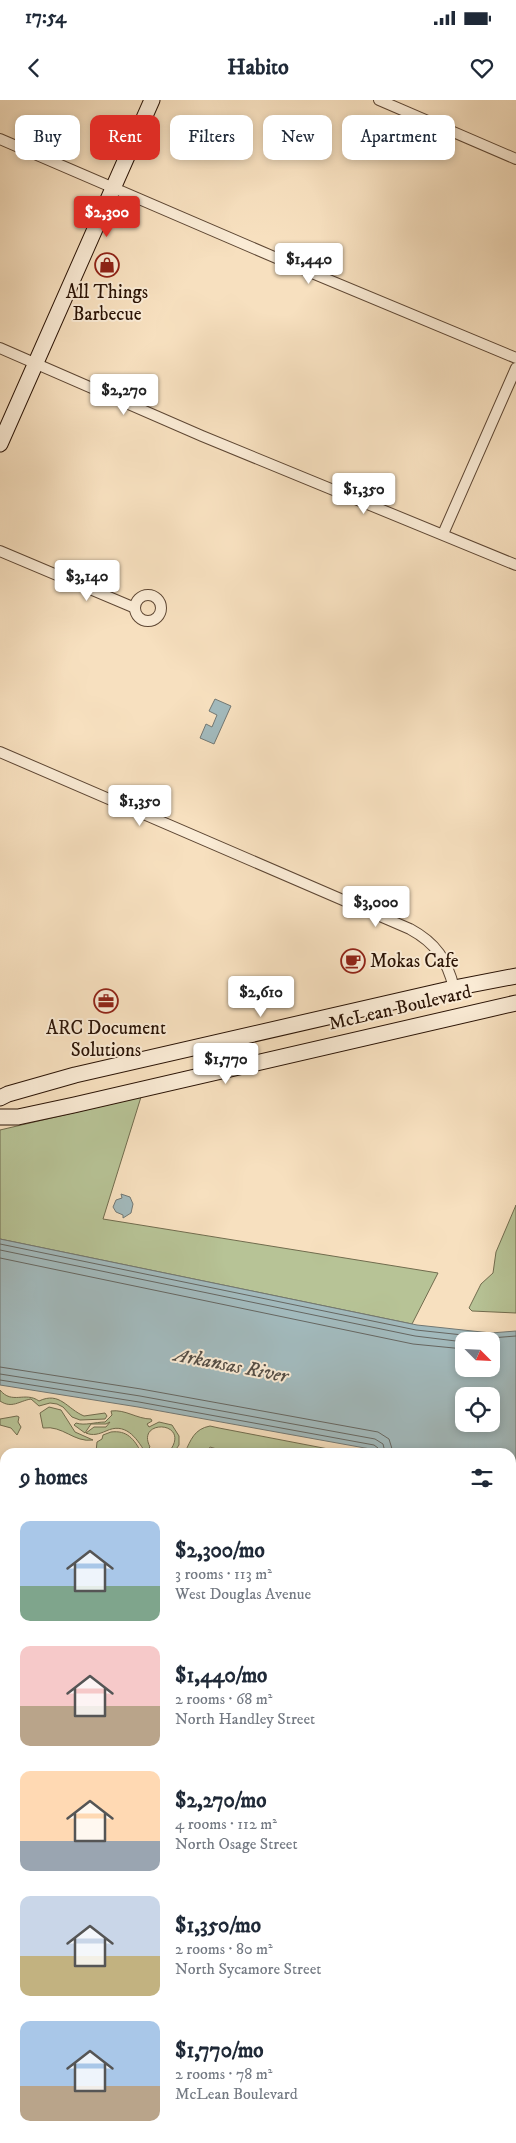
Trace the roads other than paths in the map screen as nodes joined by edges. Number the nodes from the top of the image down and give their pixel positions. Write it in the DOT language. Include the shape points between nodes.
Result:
graph roads {
  1 [pos="152,100"];
  2 [pos="379,100"];
  3 [pos="0,139"];
  4 [pos="516,159"];
  5 [pos="113,187"];
  6 [pos="0,348"];
  7 [pos="516,358"];
  8 [pos="35,364"];
  9 [pos="516,368"];
  10 [pos="0,444"];
  11 [pos="443,534"];
  12 [pos="0,552"];
  13 [pos="516,565"];
  14 [pos="135,608"];
  15 [pos="0,752"];
  16 [pos="516,976"];
  17 [pos="454,988"];
  18 [pos="516,1003"];
  19 [pos="0,1098"];
  20 [pos="0,1117"];
  1 -- 5 [label="main road"];
  2 -- 4 [label="street"];
  3 -- 5 [label="street"];
  5 -- 7 [label="street"];
  5 -- 8 [label="main road"];
  6 -- 8 [label="street"];
  8 -- 10 [label="main road"];
  8 -- 11 [label="street"];
  9 -- 11 [label="street"];
  11 -- 13 [label="street"];
  12 -- 14 [label="street"];
  15 -- 17 [label="street" via="410,929 440,952"];
  16 -- 17 [label="main road, McLean Boulevard"];
  17 -- 19 [label="main road, McLean Boulevard" via="76,1075"];
  18 -- 20 [label="main road, McLean Boulevard" via="56,1109 18,1117"];
}
